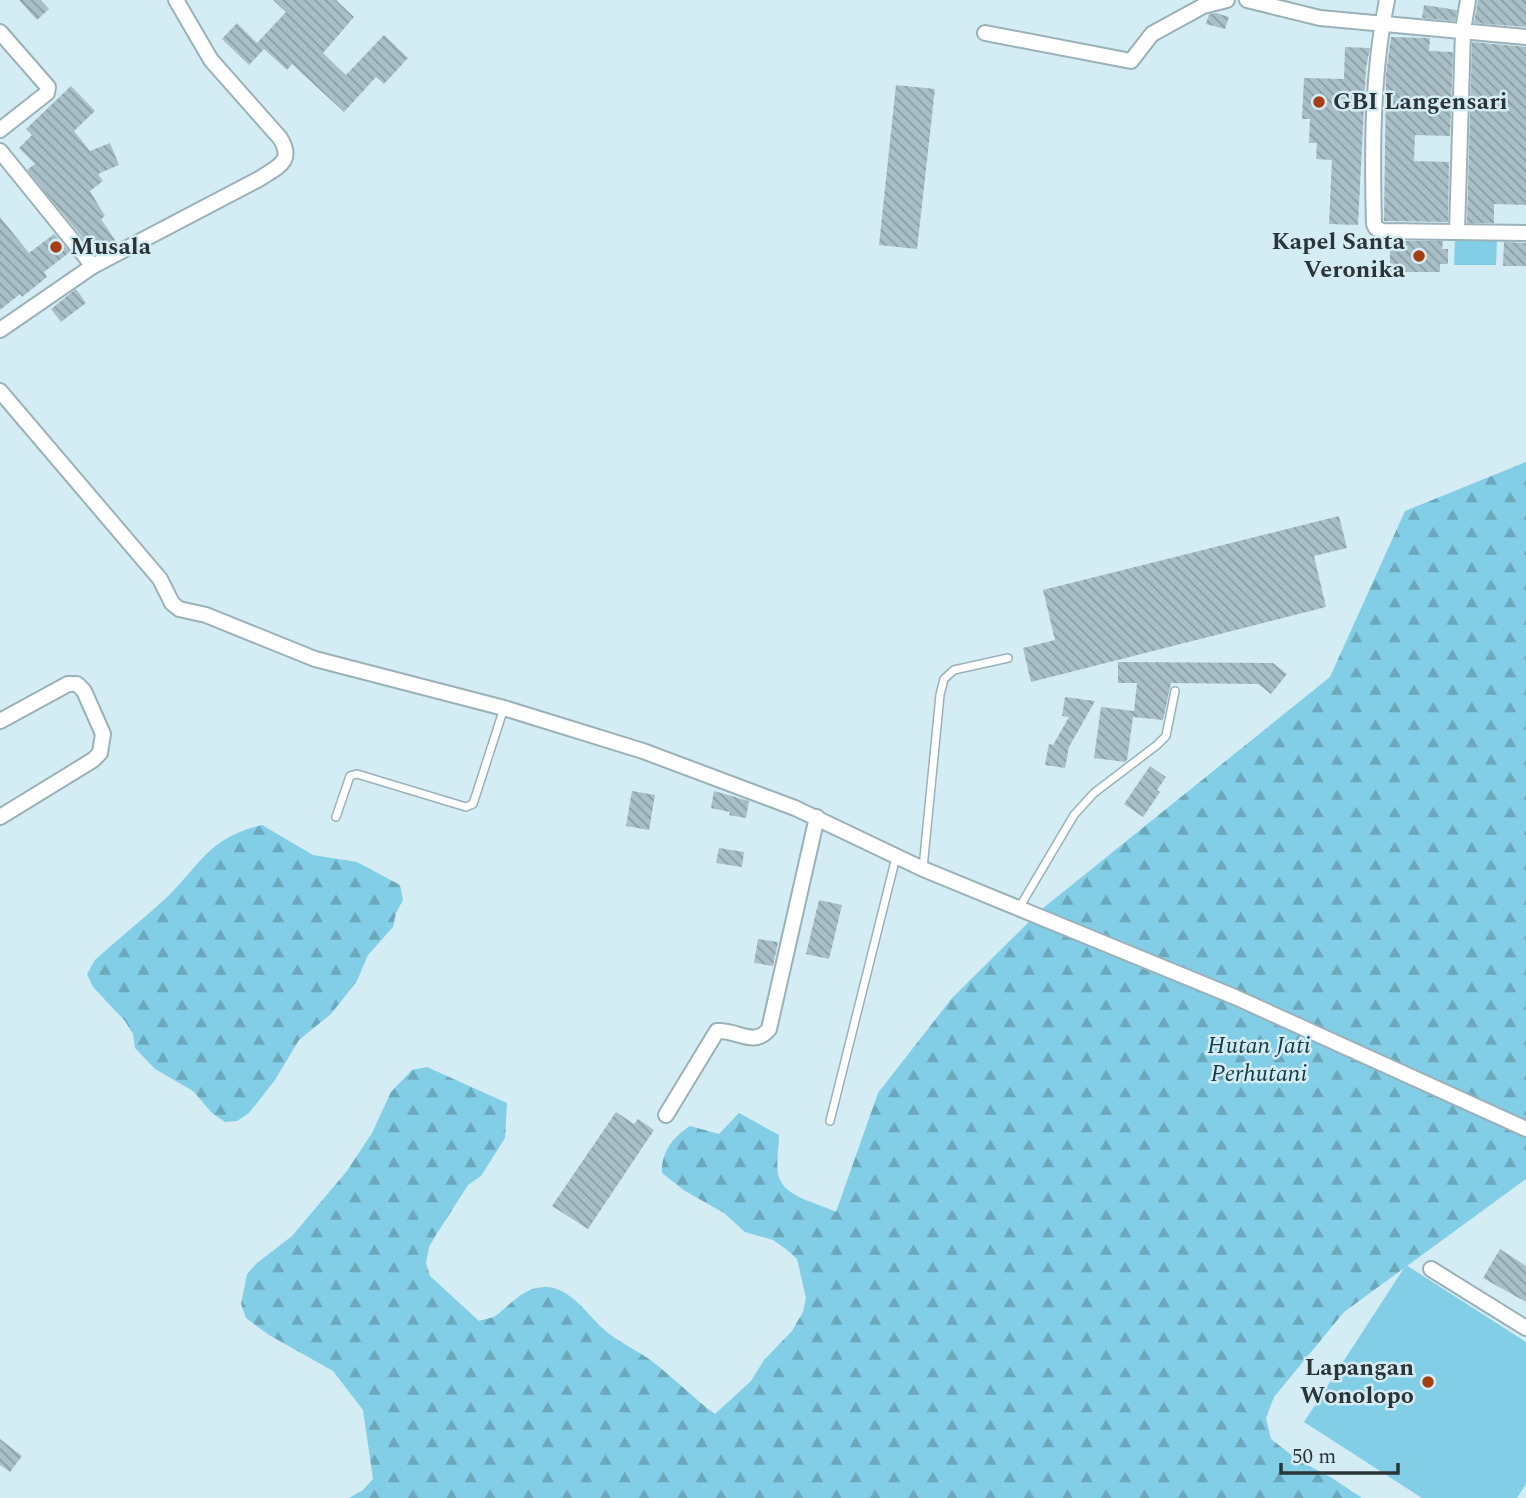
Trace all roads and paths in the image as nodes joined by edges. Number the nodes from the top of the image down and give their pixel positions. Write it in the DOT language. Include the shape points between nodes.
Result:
graph roads {
  1 [pos="176,0"];
  2 [pos="1227,0"];
  3 [pos="1247,0"];
  4 [pos="1387,0"];
  5 [pos="1468,0"];
  6 [pos="1382,25"];
  7 [pos="1463,30"];
  8 [pos="0,32"];
  9 [pos="985,33"];
  10 [pos="1526,37"];
  11 [pos="12,45"];
  12 [pos="0,55"];
  13 [pos="0,130"];
  14 [pos="0,151"];
  15 [pos="1457,232"];
  16 [pos="1526,233"];
  17 [pos="93,267"];
  18 [pos="0,330"];
  19 [pos="0,391"];
  20 [pos="1008,658"];
  21 [pos="1175,691"];
  22 [pos="504,708"];
  23 [pos="0,720"];
  24 [pos="0,817"];
  25 [pos="336,817"];
  26 [pos="817,817"];
  27 [pos="896,857"];
  28 [pos="923,869"];
  29 [pos="1019,908"];
  30 [pos="666,1115"];
  31 [pos="830,1121"];
  32 [pos="1526,1129"];
  33 [pos="1432,1269"];
  34 [pos="1526,1328"];
  1 -- 17 [label="street" via="211,60 281,138 286,159 259,179"];
  2 -- 9 [label="street" via="1203,6 1152,34 1131,61"];
  3 -- 6 [label="street" via="1320,18"];
  4 -- 6 [label="street"];
  5 -- 7 [label="street"];
  6 -- 7 [label="street"];
  6 -- 15 [label="street" via="1372,176 1374,224 1382,231"];
  7 -- 10 [label="street"];
  7 -- 15 [label="street"];
  8 -- 11 [label="street"];
  11 -- 12 [label="street"];
  11 -- 13 [label="street" via="48,89"];
  14 -- 17 [label="street"];
  15 -- 16 [label="street"];
  17 -- 18 [label="street"];
  19 -- 22 [label="street" via="160,579 174,607 206,615 315,659"];
  20 -- 28 [label="lane" via="954,670 944,679"];
  21 -- 29 [label="lane" via="1166,736 1094,793 1074,815"];
  22 -- 25 [label="lane" via="473,804 466,807 357,774 346,782"];
  22 -- 26 [label="street" via="643,751"];
  23 -- 24 [label="street" via="68,684 77,684 96,716 103,745 93,760"];
  26 -- 27 [label="street"];
  26 -- 30 [label="street" via="769,1029 754,1039 717,1031"];
  27 -- 28 [label="street"];
  27 -- 31 [label="lane"];
  28 -- 29 [label="street"];
  29 -- 32 [label="street" via="1235,997"];
  33 -- 34 [label="street"];
}
